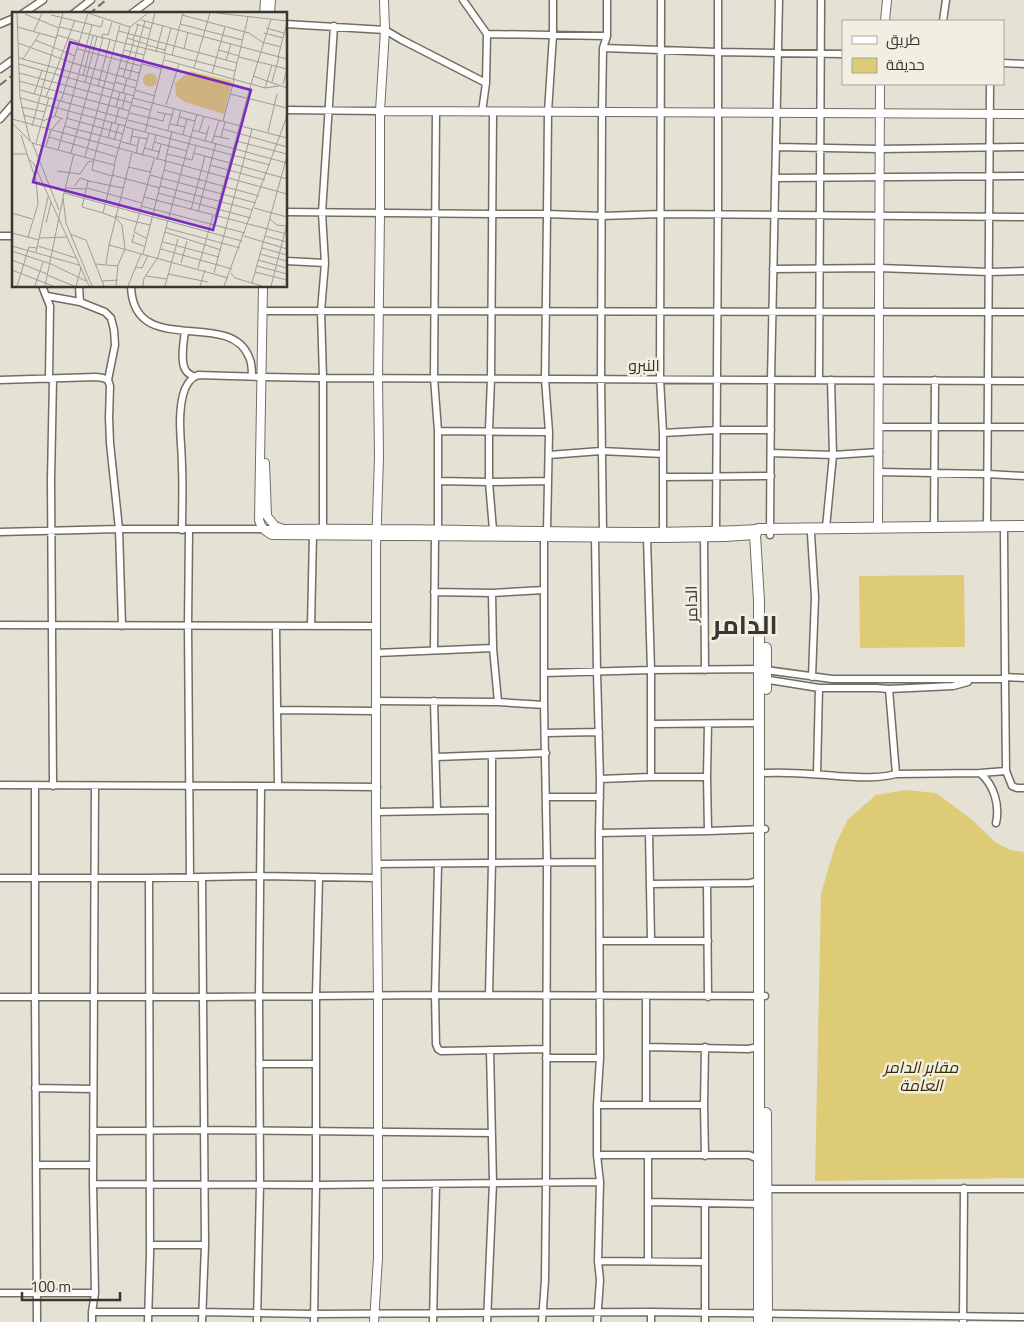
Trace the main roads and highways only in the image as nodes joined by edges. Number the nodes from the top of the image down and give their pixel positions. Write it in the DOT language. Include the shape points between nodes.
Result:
graph roads {
  1 [pos="1024,526"];
  2 [pos="763,532"];
  3 [pos="1024,532"];
  4 [pos="763,674"];
  5 [pos="762,829"];
  6 [pos="762,996"];
  7 [pos="763,1162"];
  8 [pos="763,1317"];
  1 -- 2 [label="main road" via="826,528"];
  2 -- 3 [label="main road"];
  2 -- 4 [label="main road" via="759,601"];
  4 -- 5 [label="main road" via="766,773"];
  4 -- 5 [label="main road" via="759,721"];
  5 -- 6 [label="main road"];
  5 -- 6 [label="main road" via="759,881"];
  6 -- 7 [label="main road"];
  6 -- 7 [label="main road" via="759,1047"];
  7 -- 8 [label="main road" via="766,1188"];
  7 -- 8 [label="main road" via="758,1204"];
}
